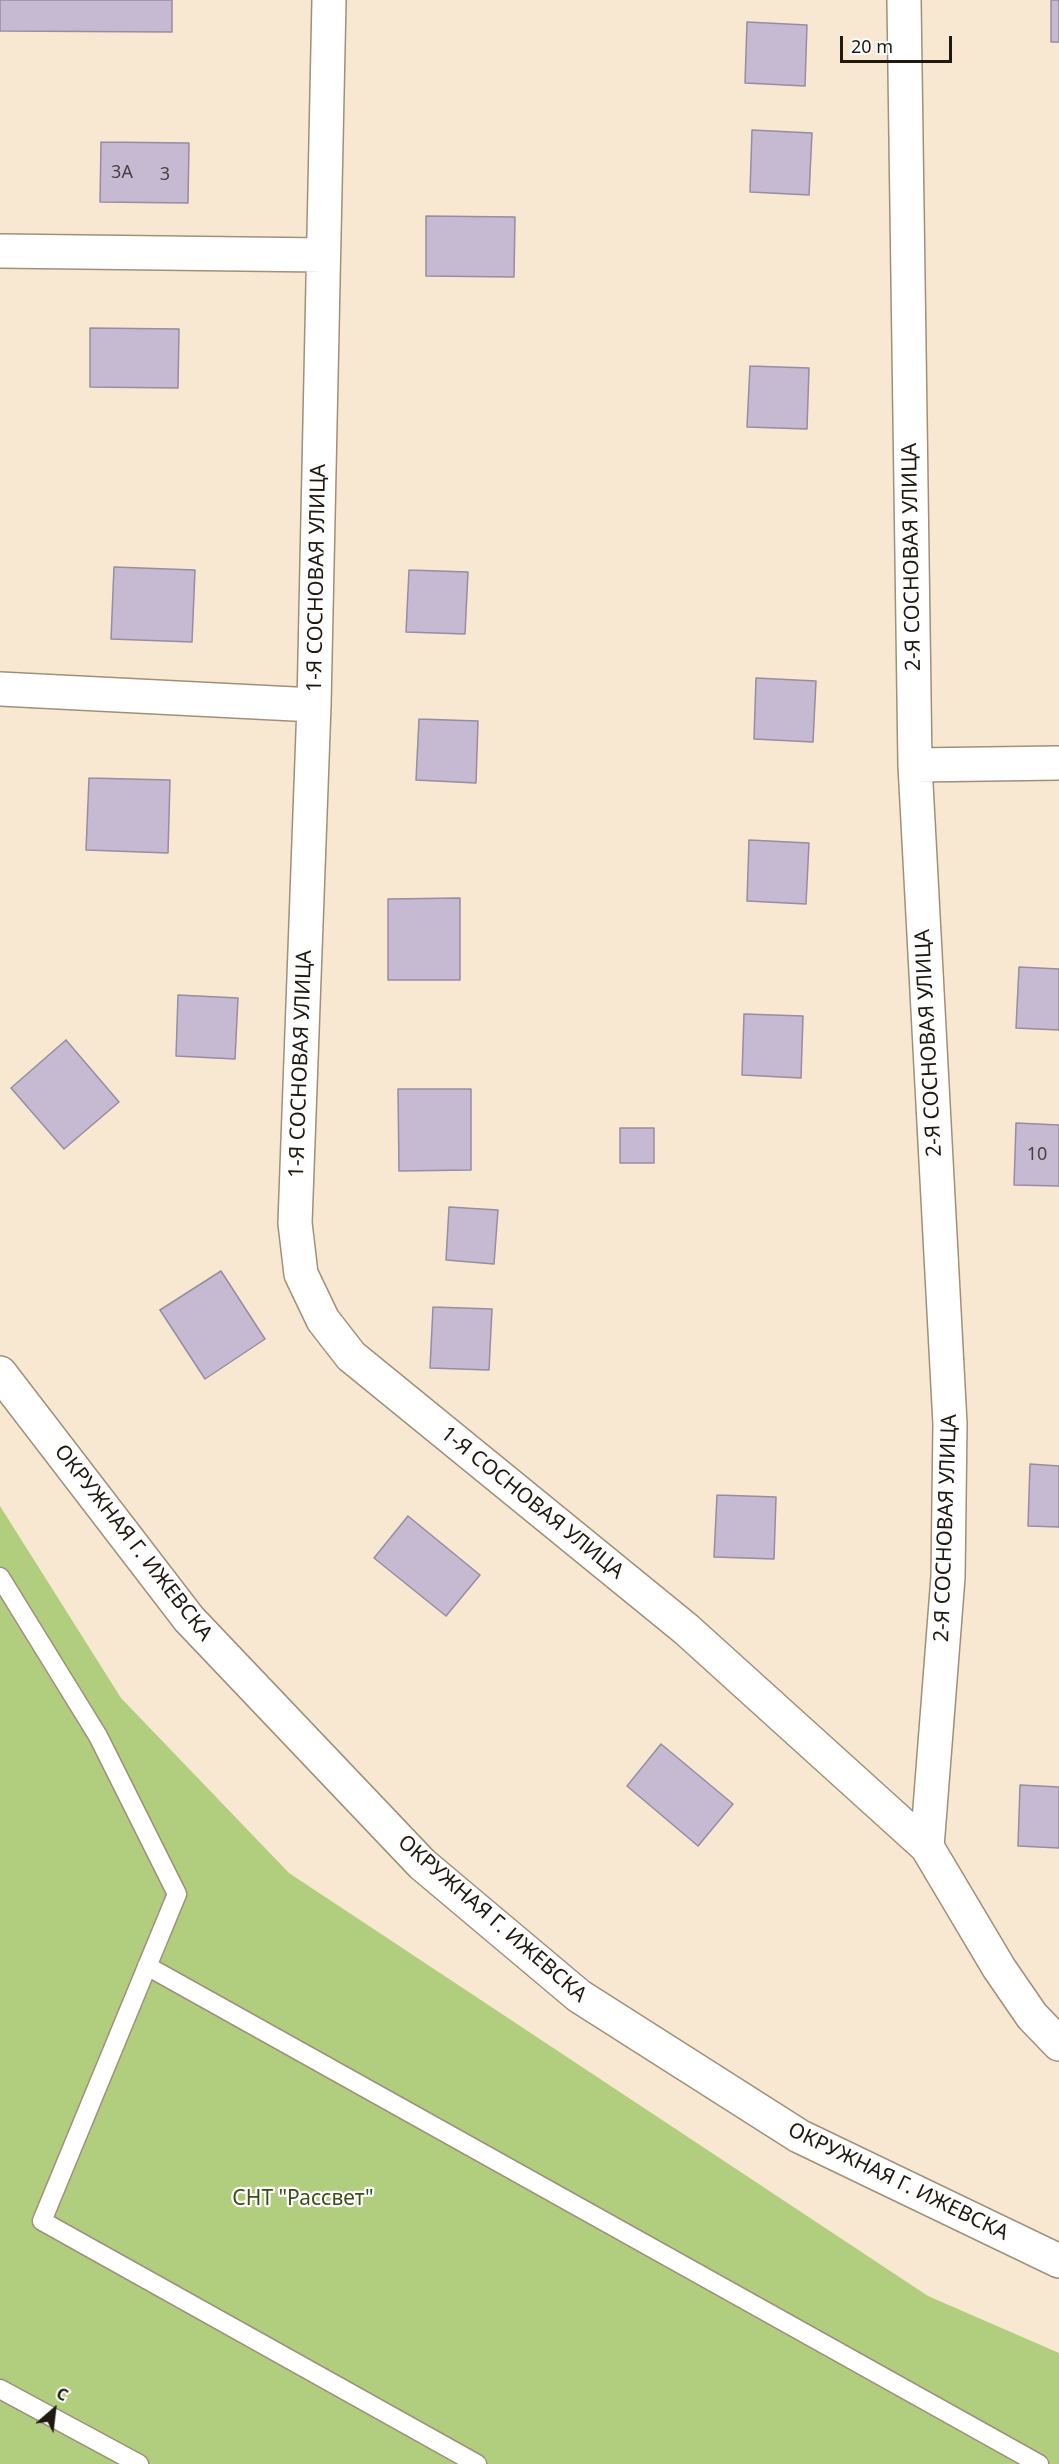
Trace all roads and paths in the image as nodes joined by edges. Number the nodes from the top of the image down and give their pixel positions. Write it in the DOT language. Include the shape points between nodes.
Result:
graph roads {
  1 [pos="329,0"];
  2 [pos="904,0"];
  3 [pos="0,251"];
  4 [pos="323,255"];
  5 [pos="0,689"];
  6 [pos="314,705"];
  7 [pos="1059,763"];
  8 [pos="915,765"];
  9 [pos="0,1373"];
  10 [pos="0,1577"];
  11 [pos="927,1847"];
  12 [pos="147,1966"];
  13 [pos="1059,2044"];
  14 [pos="1059,2261"];
  15 [pos="0,2389"];
  16 [pos="139,2464"];
  17 [pos="477,2464"];
  18 [pos="1039,2464"];
  1 -- 4 [label="street, 1-Я СОСНОВАЯ УЛИЦА"];
  2 -- 8 [label="street, 2-Я СОСНОВАЯ УЛИЦА"];
  3 -- 4 [label="street"];
  4 -- 6 [label="street, 1-Я СОСНОВАЯ УЛИЦА"];
  5 -- 6 [label="street"];
  6 -- 11 [label="street, 1-Я СОСНОВАЯ УЛИЦА" via="295,1223 301,1274 322,1320 351,1356 686,1629"];
  7 -- 8 [label="street"];
  8 -- 11 [label="street, 2-Я СОСНОВАЯ УЛИЦА" via="951,1424 948,1577"];
  9 -- 14 [label="street, ОКРУЖНАЯ Г. ИЖЕВСКА" via="189,1619 422,1864 579,1996 799,2136"];
  10 -- 12 [label="lane" via="98,1736 177,1894"];
  11 -- 13 [label="street" via="999,1968 1032,2016"];
  12 -- 17 [label="lane" via="42,2221"];
  12 -- 18 [label="lane"];
  15 -- 16 [label="lane"];
}
